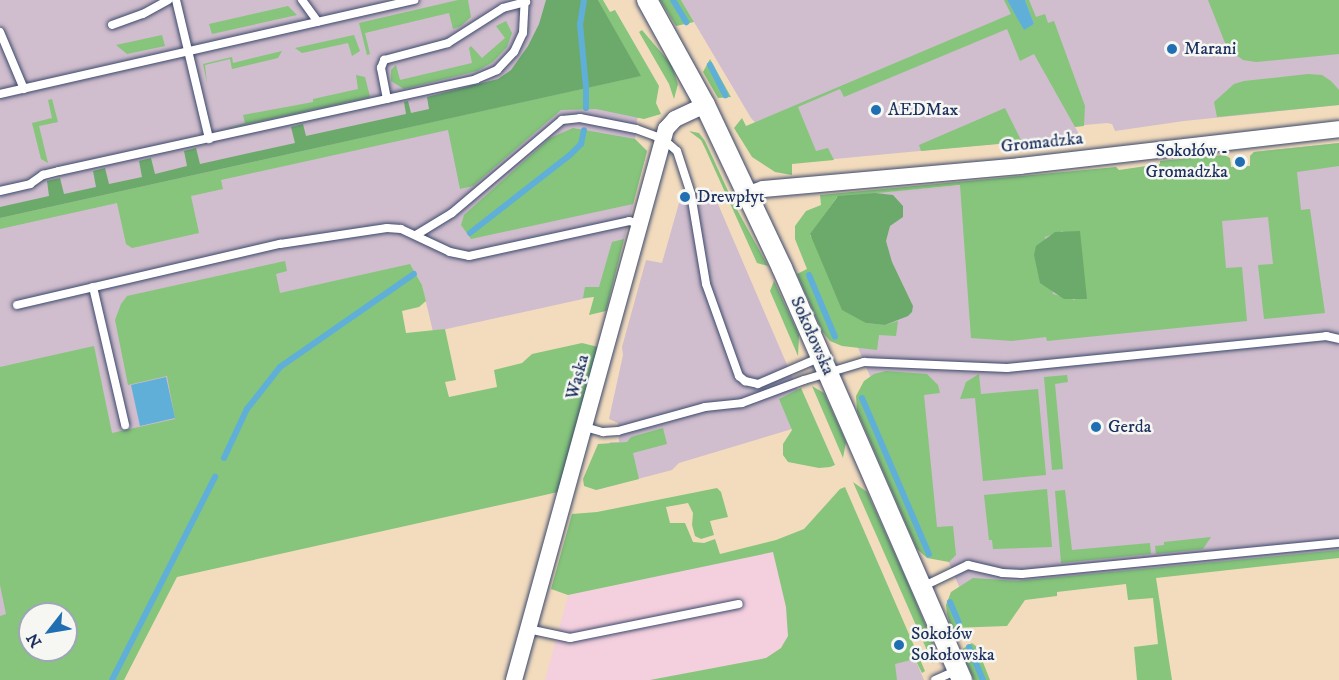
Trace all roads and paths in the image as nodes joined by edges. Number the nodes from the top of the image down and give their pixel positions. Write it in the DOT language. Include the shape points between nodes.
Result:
graph roads {
  1 [pos="168,0"];
  2 [pos="176,0"];
  3 [pos="302,0"];
  4 [pos="414,0"];
  5 [pos="647,0"];
  6 [pos="526,1"];
  7 [pos="318,22"];
  8 [pos="112,24"];
  9 [pos="0,32"];
  10 [pos="189,51"];
  11 [pos="24,89"];
  12 [pos="0,94"];
  13 [pos="387,99"];
  14 [pos="705,105"];
  15 [pos="1339,129"];
  16 [pos="209,139"];
  17 [pos="663,139"];
  18 [pos="0,191"];
  19 [pos="748,194"];
  20 [pos="640,224"];
  21 [pos="416,235"];
  22 [pos="93,287"];
  23 [pos="17,305"];
  24 [pos="1339,339"];
  25 [pos="824,365"];
  26 [pos="125,425"];
  27 [pos="585,428"];
  28 [pos="1339,543"];
  29 [pos="921,587"];
  30 [pos="739,604"];
  31 [pos="528,629"];
  32 [pos="960,675"];
  33 [pos="514,680"];
  34 [pos="935,680"];
  1 -- 8 [label="lane" via="134,18"];
  2 -- 10 [label="lane"];
  3 -- 7 [label="lane"];
  4 -- 7 [label="lane"];
  5 -- 14 [label="street, Sokołowska"];
  6 -- 13 [label="lane" via="522,33 514,52 497,70 476,79"];
  6 -- 13 [label="lane" via="503,8 448,43 384,60 381,68"];
  7 -- 10 [label="lane"];
  9 -- 11 [label="lane"];
  10 -- 11 [label="lane"];
  10 -- 16 [label="lane"];
  11 -- 12 [label="lane"];
  13 -- 16 [label="lane"];
  14 -- 17 [label="street, Wąska" via="671,121"];
  14 -- 19 [label="street, Sokołowska"];
  15 -- 19 [label="street, Gromadzka" via="1020,166 763,189"];
  16 -- 18 [label="lane" via="45,174 30,184"];
  17 -- 20 [label="street, Wąska"];
  17 -- 21 [label="lane" via="636,129 580,118 562,120 452,213"];
  17 -- 25 [label="lane" via="677,151 691,194 706,284 740,376 758,384"];
  19 -- 25 [label="street, Sokołowska"];
  20 -- 21 [label="lane" via="628,221 470,256 450,252"];
  20 -- 27 [label="street, Wąska"];
  21 -- 22 [label="lane" via="387,228 280,244"];
  22 -- 23 [label="lane"];
  22 -- 26 [label="lane"];
  24 -- 25 [label="lane" via="1326,336 1007,368 872,362"];
  25 -- 27 [label="lane" via="742,403 705,407 618,431"];
  25 -- 29 [label="street, Sokołowska"];
  27 -- 31 [label="street, Wąska"];
  28 -- 29 [label="lane" via="1022,574 968,565"];
  29 -- 32 [label="street, Sokołowska"];
  30 -- 31 [label="lane" via="577,637 557,637"];
  31 -- 33 [label="street, Wąska"];
  32 -- 34 [label="lane"];
}
